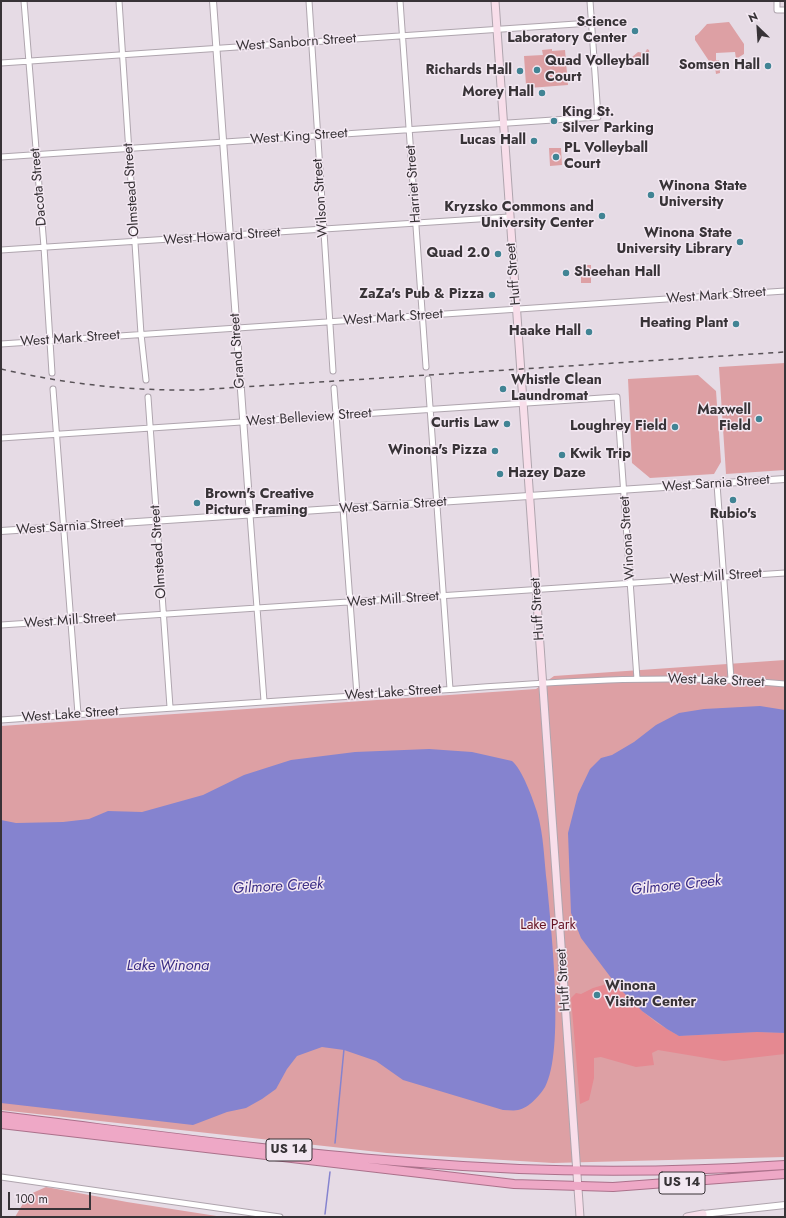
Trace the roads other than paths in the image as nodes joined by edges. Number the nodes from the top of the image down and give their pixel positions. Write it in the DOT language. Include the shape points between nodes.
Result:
graph roads {
  1 [pos="24,1"];
  2 [pos="118,1"];
  3 [pos="213,1"];
  4 [pos="308,1"];
  5 [pos="400,1"];
  6 [pos="495,1"];
  7 [pos="590,1"];
  8 [pos="777,1"];
  9 [pos="785,10"];
  10 [pos="591,23"];
  11 [pos="497,29"];
  12 [pos="402,34"];
  13 [pos="311,42"];
  14 [pos="215,49"];
  15 [pos="122,53"];
  16 [pos="29,61"];
  17 [pos="1,63"];
  18 [pos="503,123"];
  19 [pos="409,130"];
  20 [pos="317,136"];
  21 [pos="222,142"];
  22 [pos="129,148"];
  23 [pos="36,154"];
  24 [pos="1,157"];
  25 [pos="509,217"];
  26 [pos="417,224"];
  27 [pos="322,229"];
  28 [pos="229,236"];
  29 [pos="136,243"];
  30 [pos="44,247"];
  31 [pos="1,250"];
  32 [pos="785,291"];
  33 [pos="517,309"];
  34 [pos="422,316"];
  35 [pos="329,322"];
  36 [pos="237,328"];
  37 [pos="141,334"];
  38 [pos="49,341"];
  39 [pos="1,344"];
  40 [pos="426,367"];
  41 [pos="333,371"];
  42 [pos="52,373"];
  43 [pos="428,379"];
  44 [pos="146,380"];
  45 [pos="334,388"];
  46 [pos="53,389"];
  47 [pos="148,397"];
  48 [pos="617,397"];
  49 [pos="524,402"];
  50 [pos="430,409"];
  51 [pos="337,416"];
  52 [pos="244,422"];
  53 [pos="150,428"];
  54 [pos="56,434"];
  55 [pos="1,438"];
  56 [pos="785,479"];
  57 [pos="717,484"];
  58 [pos="625,490"];
  59 [pos="530,497"];
  60 [pos="437,504"];
  61 [pos="343,509"];
  62 [pos="250,515"];
  63 [pos="157,521"];
  64 [pos="64,527"];
  65 [pos="1,531"];
  66 [pos="785,573"];
  67 [pos="724,576"];
  68 [pos="631,582"];
  69 [pos="536,590"];
  70 [pos="444,596"];
  71 [pos="351,603"];
  72 [pos="257,608"];
  73 [pos="164,615"];
  74 [pos="70,621"];
  75 [pos="1,625"];
  76 [pos="637,679"];
  77 [pos="731,679"];
  78 [pos="543,682"];
  79 [pos="785,684"];
  80 [pos="450,689"];
  81 [pos="358,695"];
  82 [pos="264,702"];
  83 [pos="170,707"];
  84 [pos="78,714"];
  85 [pos="1,720"];
  86 [pos="1,1116"];
  87 [pos="1,1124"];
  88 [pos="785,1165"];
  89 [pos="578,1170"];
  90 [pos="785,1174"];
  91 [pos="1,1177"];
  92 [pos="578,1187"];
  93 [pos="785,1205"];
  94 [pos="703,1216"];
  95 [pos="280,1217"];
  96 [pos="580,1217"];
  97 [pos="687,1217"];
  1 -- 16 [label="street, Dacota Street"];
  2 -- 15 [label="street, Olmstead Street"];
  3 -- 14 [label="street, Grand Street"];
  4 -- 13 [label="street, Wilson Street"];
  5 -- 12 [label="street, Harriet Street"];
  6 -- 11 [label="main road, Huff Street"];
  7 -- 10 [label="street"];
  8 -- 9 [label="street" via="778,10"];
  10 -- 11 [label="street, West Sanborn Street"];
  10 -- 18 [label="street, West King Street" via="598,117"];
  11 -- 12 [label="street, West Sanborn Street"];
  11 -- 18 [label="main road, Huff Street"];
  12 -- 13 [label="street, West Sanborn Street"];
  12 -- 19 [label="street, Harriet Street"];
  13 -- 14 [label="street, West Sanborn Street"];
  13 -- 20 [label="street, Wilson Street"];
  14 -- 15 [label="street, West Sanborn Street"];
  14 -- 21 [label="street, Grand Street"];
  15 -- 16 [label="street, West Sanborn Street"];
  15 -- 22 [label="street, Olmstead Street"];
  16 -- 17 [label="street, West Sanborn Street"];
  16 -- 23 [label="street, Dacota Street"];
  18 -- 19 [label="street, West King Street"];
  18 -- 25 [label="main road, Huff Street"];
  19 -- 20 [label="street, West King Street"];
  19 -- 26 [label="street, Harriet Street"];
  20 -- 21 [label="street, West King Street"];
  20 -- 27 [label="street, Wilson Street"];
  21 -- 22 [label="street, West King Street"];
  21 -- 28 [label="street, Grand Street"];
  22 -- 23 [label="street, West King Street"];
  22 -- 29 [label="street, Olmstead Street"];
  23 -- 24 [label="street, West King Street"];
  23 -- 30 [label="street, Dacota Street"];
  25 -- 26 [label="street, West Howard Street"];
  25 -- 33 [label="main road, Huff Street"];
  26 -- 27 [label="street, West Howard Street"];
  26 -- 34 [label="street, Harriet Street"];
  27 -- 28 [label="street, West Howard Street"];
  27 -- 35 [label="street, Wilson Street"];
  28 -- 29 [label="street, West Howard Street"];
  28 -- 36 [label="street, Grand Street"];
  29 -- 30 [label="street, West Howard Street"];
  29 -- 37 [label="street, Olmstead Street"];
  30 -- 31 [label="street, West Howard Street"];
  30 -- 38 [label="street, Dacota Street"];
  32 -- 33 [label="street, West Mark Street"];
  33 -- 34 [label="street, West Mark Street"];
  33 -- 49 [label="main road, Huff Street"];
  34 -- 35 [label="street, West Mark Street"];
  34 -- 40 [label="street, Harriet Street"];
  35 -- 36 [label="street, West Mark Street"];
  35 -- 41 [label="street, Wilson Street"];
  36 -- 37 [label="street, West Mark Street"];
  36 -- 52 [label="street, Grand Street"];
  37 -- 38 [label="street, West Mark Street"];
  37 -- 44 [label="street, Olmstead Street"];
  38 -- 39 [label="street, West Mark Street"];
  38 -- 42 [label="street, Dacota Street"];
  43 -- 50 [label="street"];
  45 -- 51 [label="street"];
  46 -- 54 [label="street"];
  47 -- 53 [label="street, Olmstead Street"];
  48 -- 49 [label="street, West Belleview Street"];
  48 -- 58 [label="street, Winona Street"];
  49 -- 50 [label="street, West Belleview Street"];
  49 -- 59 [label="main road, Huff Street"];
  50 -- 51 [label="street, West Belleview Street"];
  50 -- 60 [label="street"];
  51 -- 52 [label="street, West Belleview Street"];
  51 -- 61 [label="street"];
  52 -- 53 [label="street, West Belleview Street"];
  52 -- 62 [label="street, Grand Street"];
  53 -- 54 [label="street, West Belleview Street"];
  53 -- 63 [label="street, Olmstead Street"];
  54 -- 55 [label="street, West Belleview Street"];
  54 -- 64 [label="street"];
  56 -- 57 [label="street, West Sarnia Street"];
  57 -- 58 [label="street, West Sarnia Street"];
  57 -- 67 [label="street"];
  58 -- 59 [label="street, West Sarnia Street"];
  58 -- 68 [label="street, Winona Street"];
  59 -- 60 [label="street, West Sarnia Street"];
  59 -- 69 [label="main road, Huff Street"];
  60 -- 61 [label="street, West Sarnia Street"];
  60 -- 70 [label="street"];
  61 -- 62 [label="street, West Sarnia Street"];
  61 -- 71 [label="street"];
  62 -- 63 [label="street, West Sarnia Street"];
  62 -- 72 [label="street, Grand Street"];
  63 -- 64 [label="street, West Sarnia Street"];
  63 -- 73 [label="street, Olmstead Street"];
  64 -- 65 [label="street, West Sarnia Street"];
  64 -- 74 [label="street"];
  66 -- 67 [label="street, West Mill Street"];
  67 -- 68 [label="street, West Mill Street"];
  67 -- 77 [label="street"];
  68 -- 69 [label="street, West Mill Street"];
  68 -- 76 [label="street, Winona Street"];
  69 -- 70 [label="street, West Mill Street"];
  69 -- 78 [label="main road, Huff Street"];
  70 -- 71 [label="street, West Mill Street"];
  70 -- 80 [label="street"];
  71 -- 72 [label="street, West Mill Street"];
  71 -- 81 [label="street"];
  72 -- 73 [label="street, West Mill Street"];
  72 -- 82 [label="street, Grand Street"];
  73 -- 74 [label="street, West Mill Street"];
  73 -- 83 [label="street, Olmstead Street"];
  74 -- 75 [label="street, West Mill Street"];
  74 -- 84 [label="street"];
  76 -- 77 [label="street, West Lake Street"];
  76 -- 78 [label="street, West Lake Street"];
  77 -- 79 [label="street, West Lake Street"];
  78 -- 80 [label="street, West Lake Street"];
  78 -- 89 [label="main road, Huff Street"];
  80 -- 81 [label="street, West Lake Street"];
  81 -- 82 [label="street, West Lake Street"];
  82 -- 83 [label="street, West Lake Street"];
  83 -- 84 [label="street, West Lake Street"];
  84 -- 85 [label="street, West Lake Street"];
  86 -- 89 [label="highway, US 14" via="368,1159"];
  87 -- 92 [label="highway, US 14" via="466,1179"];
  88 -- 89 [label="highway, US 14" via="700,1170"];
  89 -- 92 [label="main road, Huff Street"];
  90 -- 92 [label="highway, US 14" via="653,1185"];
  91 -- 95 [label="street"];
  92 -- 96 [label="main road, Huff Street"];
  93 -- 94 [label="street"];
  94 -- 97 [label="main road"];
}
